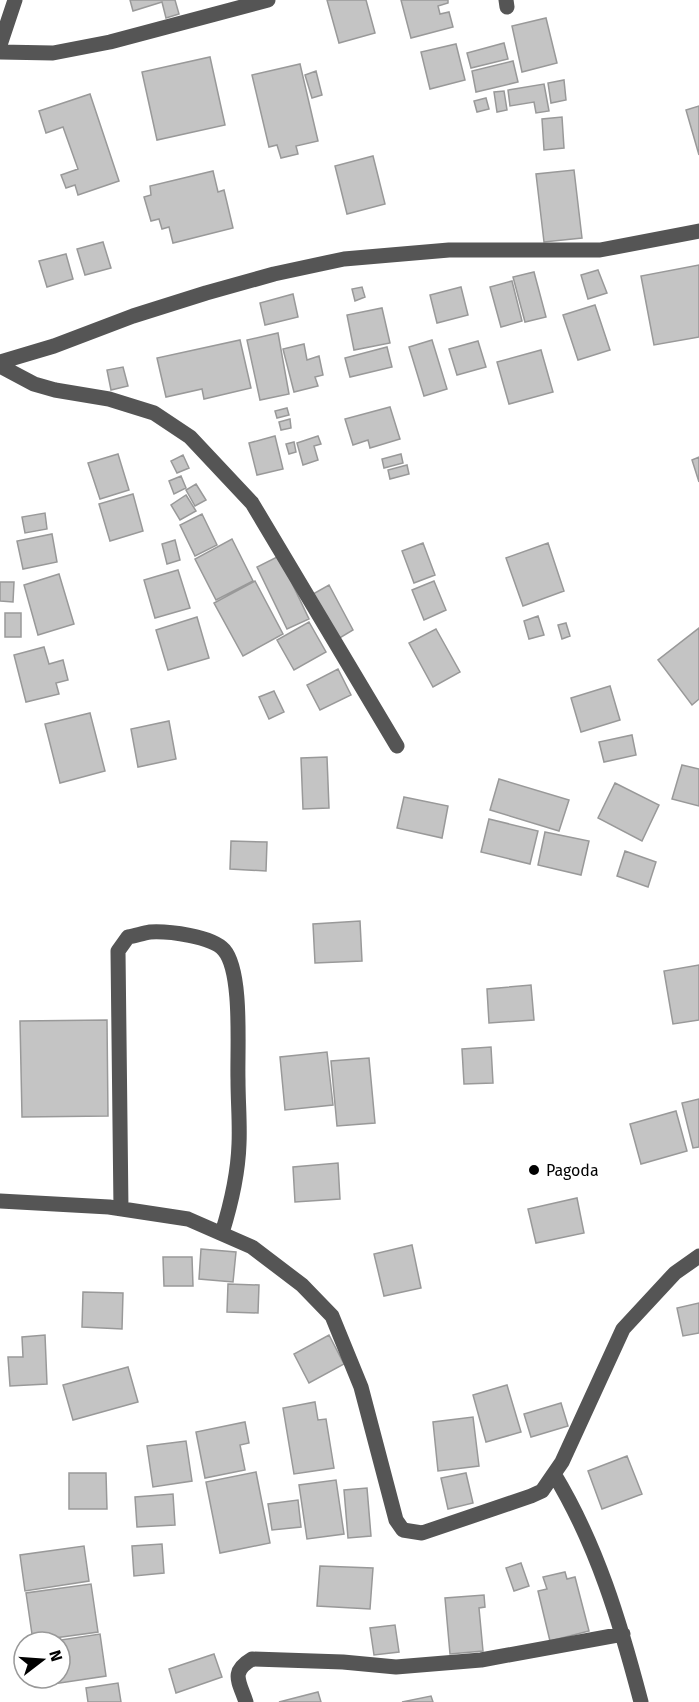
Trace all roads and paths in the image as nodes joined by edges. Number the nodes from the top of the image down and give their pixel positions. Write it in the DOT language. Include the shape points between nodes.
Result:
graph roads {
  1 [pos="15,0"];
  2 [pos="267,0"];
  3 [pos="0,45"];
  4 [pos="0,52"];
  5 [pos="699,231"];
  6 [pos="0,364"];
  7 [pos="398,746"];
  8 [pos="0,1201"];
  9 [pos="121,1209"];
  10 [pos="222,1233"];
  11 [pos="699,1256"];
  12 [pos="554,1474"];
  13 [pos="623,1634"];
  14 [pos="246,1702"];
  15 [pos="641,1702"];
  1 -- 3 [label="street"];
  2 -- 4 [label="street" via="110,42 52,53"];
  5 -- 6 [label="street" via="600,250 449,250 344,259 206,293"];
  6 -- 7 [label="street" via="34,384 109,399 154,413 190,437 252,503"];
  8 -- 9 [label="street"];
  9 -- 10 [label="street" via="188,1219"];
  9 -- 10 [label="street" via="118,951 128,937 151,932 210,940 224,950 231,964 237,1010 239,1145 232,1199"];
  10 -- 12 [label="street" via="252,1247 302,1285 332,1316 361,1387 396,1520 403,1530 422,1533 531,1496 542,1491"];
  11 -- 12 [label="street" via="675,1273 623,1329"];
  12 -- 13 [label="street" via="582,1525"];
  13 -- 14 [label="street" via="481,1660 396,1667 252,1659 240,1666 237,1675"];
  13 -- 15 [label="street"];
}
